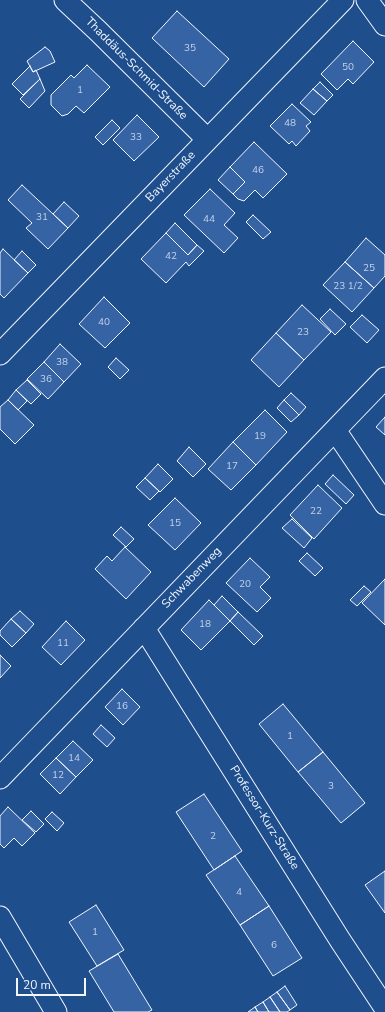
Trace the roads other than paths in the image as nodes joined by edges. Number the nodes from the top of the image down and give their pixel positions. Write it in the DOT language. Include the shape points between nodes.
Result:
graph roads {
  1 [pos="65,0"];
  2 [pos="343,0"];
  3 [pos="367,0"];
  4 [pos="385,25"];
  5 [pos="207,140"];
  6 [pos="0,354"];
  7 [pos="385,378"];
  8 [pos="335,430"];
  9 [pos="385,504"];
  10 [pos="144,628"];
  11 [pos="0,778"];
  12 [pos="0,917"];
  13 [pos="385,1008"];
  14 [pos="56,1012"];
  1 -- 5 [label="street, Thaddäus-Schmid-Straße"];
  2 -- 5 [label="street, Bayerstraße"];
  3 -- 4 [label="street"];
  5 -- 6 [label="street, Bayerstraße"];
  7 -- 8 [label="street, Schwabenweg"];
  8 -- 9 [label="street"];
  8 -- 10 [label="street, Schwabenweg"];
  10 -- 11 [label="street, Schwabenweg"];
  10 -- 13 [label="street, Professor-Kurz-Straße"];
  12 -- 14 [label="street"];
}
